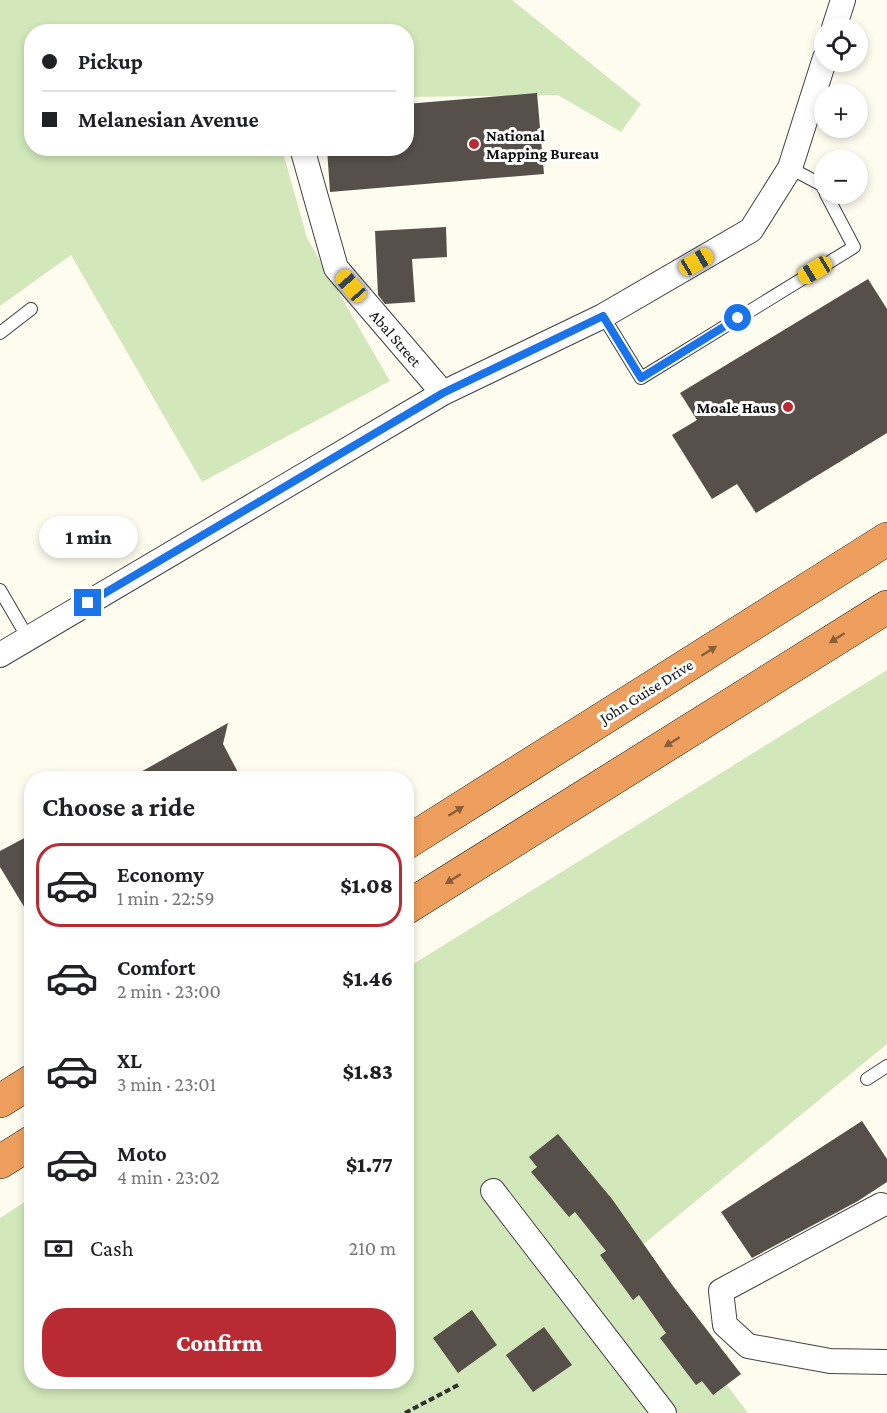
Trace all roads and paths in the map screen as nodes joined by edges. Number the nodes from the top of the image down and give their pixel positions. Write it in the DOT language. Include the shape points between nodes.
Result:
graph roads {
  1 [pos="843,0"];
  2 [pos="837,18"];
  3 [pos="821,72"];
  4 [pos="304,156"];
  5 [pos="790,168"];
  6 [pos="814,180"];
  7 [pos="832,204"];
  8 [pos="31,309"];
  9 [pos="603,316"];
  10 [pos="0,333"];
  11 [pos="443,393"];
  12 [pos="887,539"];
  13 [pos="0,590"];
  14 [pos="887,607"];
  15 [pos="28,638"];
  16 [pos="0,655"];
  17 [pos="414,838"];
  18 [pos="414,903"];
  19 [pos="887,1066"];
  20 [pos="867,1079"];
  21 [pos="24,1086"];
  22 [pos="0,1101"];
  23 [pos="24,1147"];
  24 [pos="0,1162"];
  25 [pos="493,1191"];
  26 [pos="881,1205"];
  27 [pos="887,1362"];
  28 [pos="460,1384"];
  29 [pos="405,1413"];
  30 [pos="664,1413"];
  1 -- 2 [label="street"];
  3 -- 5 [label="street"];
  4 -- 11 [label="street, Abal Street" via="336,268"];
  5 -- 6 [label="lane"];
  5 -- 9 [label="street" via="751,230"];
  7 -- 9 [label="lane" via="854,247 641,378"];
  8 -- 10 [label="lane"];
  9 -- 11 [label="street"];
  11 -- 15 [label="street"];
  17 -- 12 [label="highway, John Guise Drive, one-way"];
  13 -- 15 [label="lane"];
  14 -- 18 [label="highway, one-way"];
  15 -- 16 [label="street"];
  19 -- 20 [label="lane"];
  21 -- 22 [label="highway"];
  23 -- 24 [label="highway"];
  25 -- 30 [label="street"];
  26 -- 27 [label="street" via="721,1291 724,1325 748,1346 830,1361"];
  28 -- 29 [label="path"];
}
